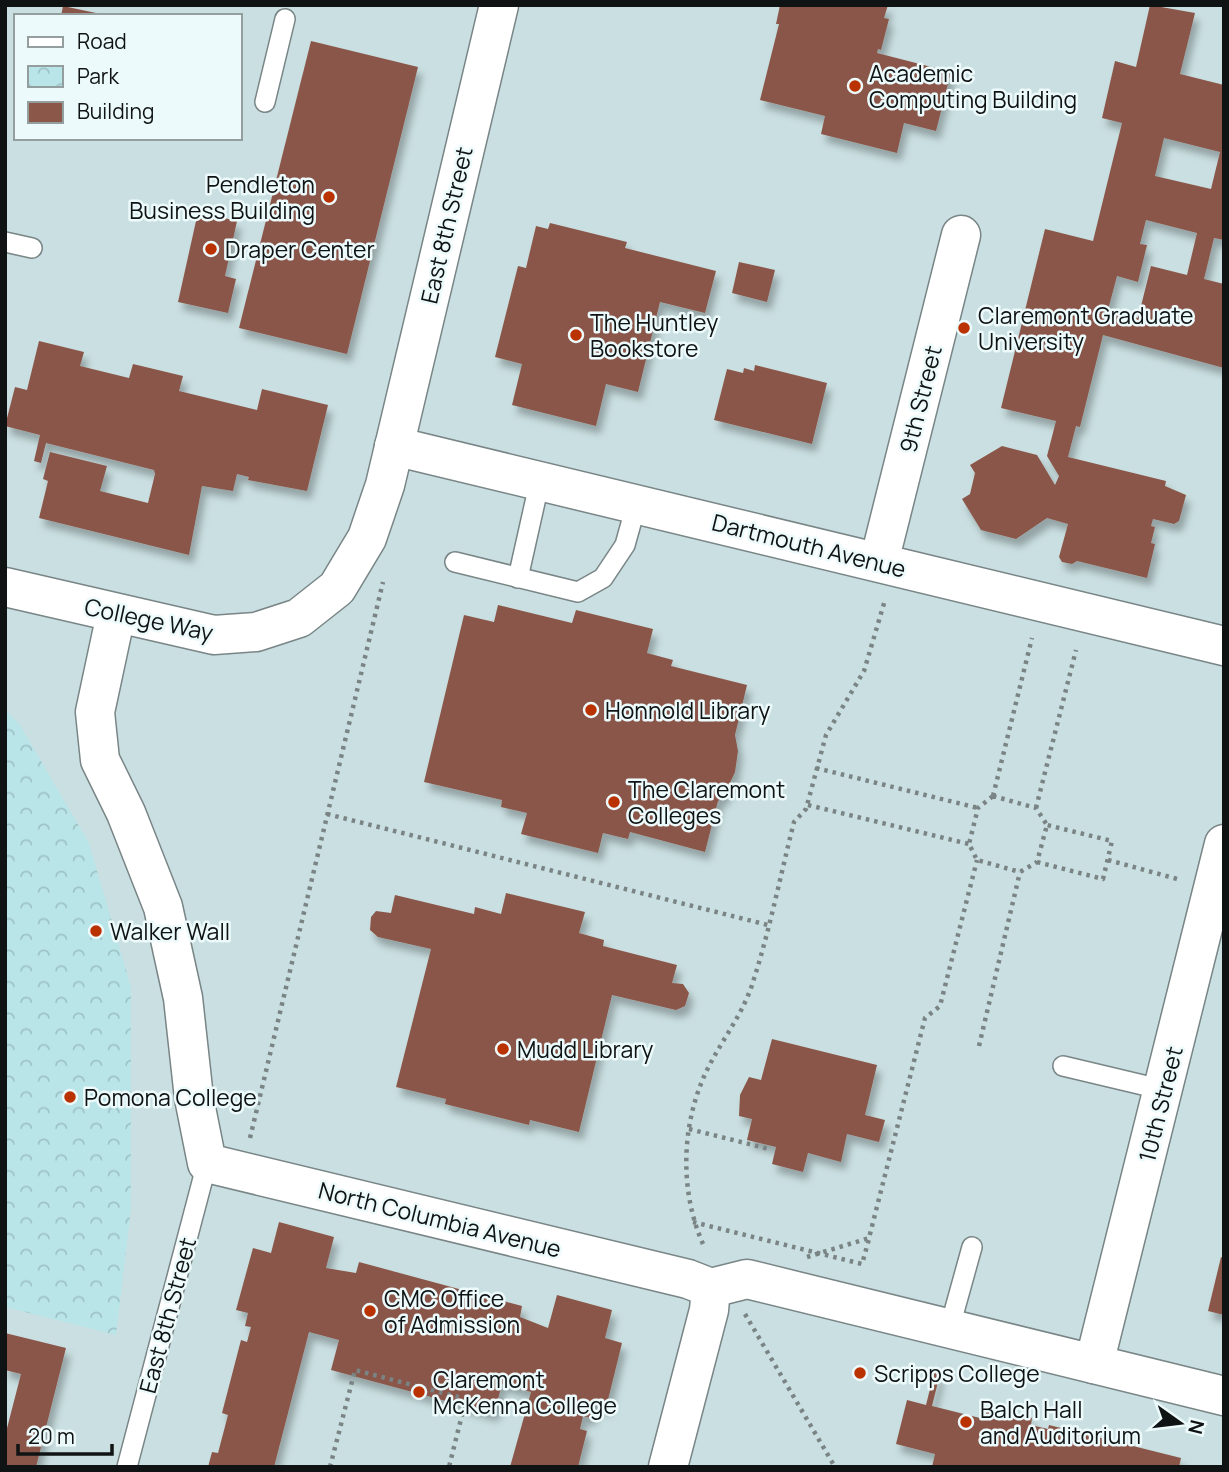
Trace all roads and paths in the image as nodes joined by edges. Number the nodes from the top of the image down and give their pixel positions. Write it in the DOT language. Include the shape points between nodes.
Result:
graph roads {
  1 [pos="499,5"];
  2 [pos="285,19"];
  3 [pos="265,102"];
  4 [pos="961,235"];
  5 [pos="5,242"];
  6 [pos="32,248"];
  7 [pos="394,446"];
  8 [pos="541,480"];
  9 [pos="637,502"];
  10 [pos="455,562"];
  11 [pos="886,564"];
  12 [pos="385,575"];
  13 [pos="518,578"];
  14 [pos="5,587"];
  15 [pos="116,614"];
  16 [pos="1032,638"];
  17 [pos="1224,646"];
  18 [pos="1076,650"];
  19 [pos="816,768"];
  20 [pos="993,796"];
  21 [pos="807,805"];
  22 [pos="978,808"];
  23 [pos="1036,808"];
  24 [pos="327,814"];
  25 [pos="1047,825"];
  26 [pos="969,844"];
  27 [pos="1224,844"];
  28 [pos="977,860"];
  29 [pos="1108,860"];
  30 [pos="1037,862"];
  31 [pos="1020,873"];
  32 [pos="1183,880"];
  33 [pos="768,925"];
  34 [pos="979,1046"];
  35 [pos="1063,1066"];
  36 [pos="1164,1090"];
  37 [pos="688,1129"];
  38 [pos="250,1138"];
  39 [pos="769,1149"];
  40 [pos="207,1163"];
  41 [pos="693,1222"];
  42 [pos="869,1238"];
  43 [pos="703,1244"];
  44 [pos="972,1247"];
  45 [pos="819,1254"];
  46 [pos="800,1265"];
  47 [pos="711,1288"];
  48 [pos="744,1313"];
  49 [pos="949,1329"];
  50 [pos="1094,1363"];
  51 [pos="1224,1396"];
  52 [pos="127,1467"];
  53 [pos="330,1467"];
  54 [pos="449,1467"];
  55 [pos="668,1467"];
  56 [pos="835,1467"];
  1 -- 7 [label="street, East 8th Street"];
  2 -- 3 [label="lane"];
  4 -- 11 [label="street, 9th Street"];
  5 -- 6 [label="lane"];
  7 -- 8 [label="street, Dartmouth Avenue"];
  7 -- 15 [label="street, College Way" via="368,538 337,588 299,618 256,632 214,635"];
  8 -- 9 [label="street, Dartmouth Avenue"];
  8 -- 13 [label="lane"];
  9 -- 11 [label="street, Dartmouth Avenue"];
  9 -- 13 [label="lane" via="625,545 603,578 579,592"];
  10 -- 13 [label="lane"];
  11 -- 17 [label="street, Dartmouth Avenue"];
  11 -- 19 [label="path" via="864,671 827,735"];
  12 -- 24 [label="path"];
  14 -- 15 [label="street, College Way"];
  15 -- 40 [label="street" via="94,712 100,760 163,907 183,998 194,1098"];
  16 -- 20 [label="path"];
  18 -- 23 [label="path"];
  19 -- 21 [label="path"];
  19 -- 22 [label="path"];
  20 -- 22 [label="path"];
  20 -- 23 [label="path"];
  21 -- 26 [label="path"];
  21 -- 33 [label="path" via="794,822"];
  22 -- 26 [label="path"];
  23 -- 25 [label="path"];
  24 -- 33 [label="path"];
  24 -- 38 [label="path"];
  25 -- 29 [label="path" via="1112,841"];
  25 -- 30 [label="path"];
  26 -- 28 [label="path"];
  27 -- 36 [label="street, 10th Street"];
  28 -- 31 [label="path"];
  28 -- 42 [label="path" via="940,1006 925,1018"];
  29 -- 30 [label="path" via="1103,878"];
  29 -- 32 [label="path"];
  30 -- 31 [label="path"];
  31 -- 34 [label="path"];
  33 -- 37 [label="path" via="742,1013 708,1068"];
  35 -- 36 [label="lane"];
  36 -- 50 [label="street, 10th Street"];
  37 -- 39 [label="path"];
  37 -- 41 [label="path" via="686,1173"];
  40 -- 47 [label="street, North Columbia Avenue"];
  40 -- 52 [label="lane, East 8th Street"];
  41 -- 43 [label="path"];
  41 -- 45 [label="path"];
  42 -- 45 [label="path"];
  42 -- 45 [label="path" via="862,1264"];
  44 -- 49 [label="lane"];
  45 -- 46 [label="path" via="803,1259"];
  47 -- 49 [label="street" via="747,1279"];
  47 -- 55 [label="street"];
  48 -- 56 [label="path"];
  49 -- 50 [label="street"];
  50 -- 51 [label="street"];
  53 -- 54 [label="path" via="355,1370 466,1399"];
}
